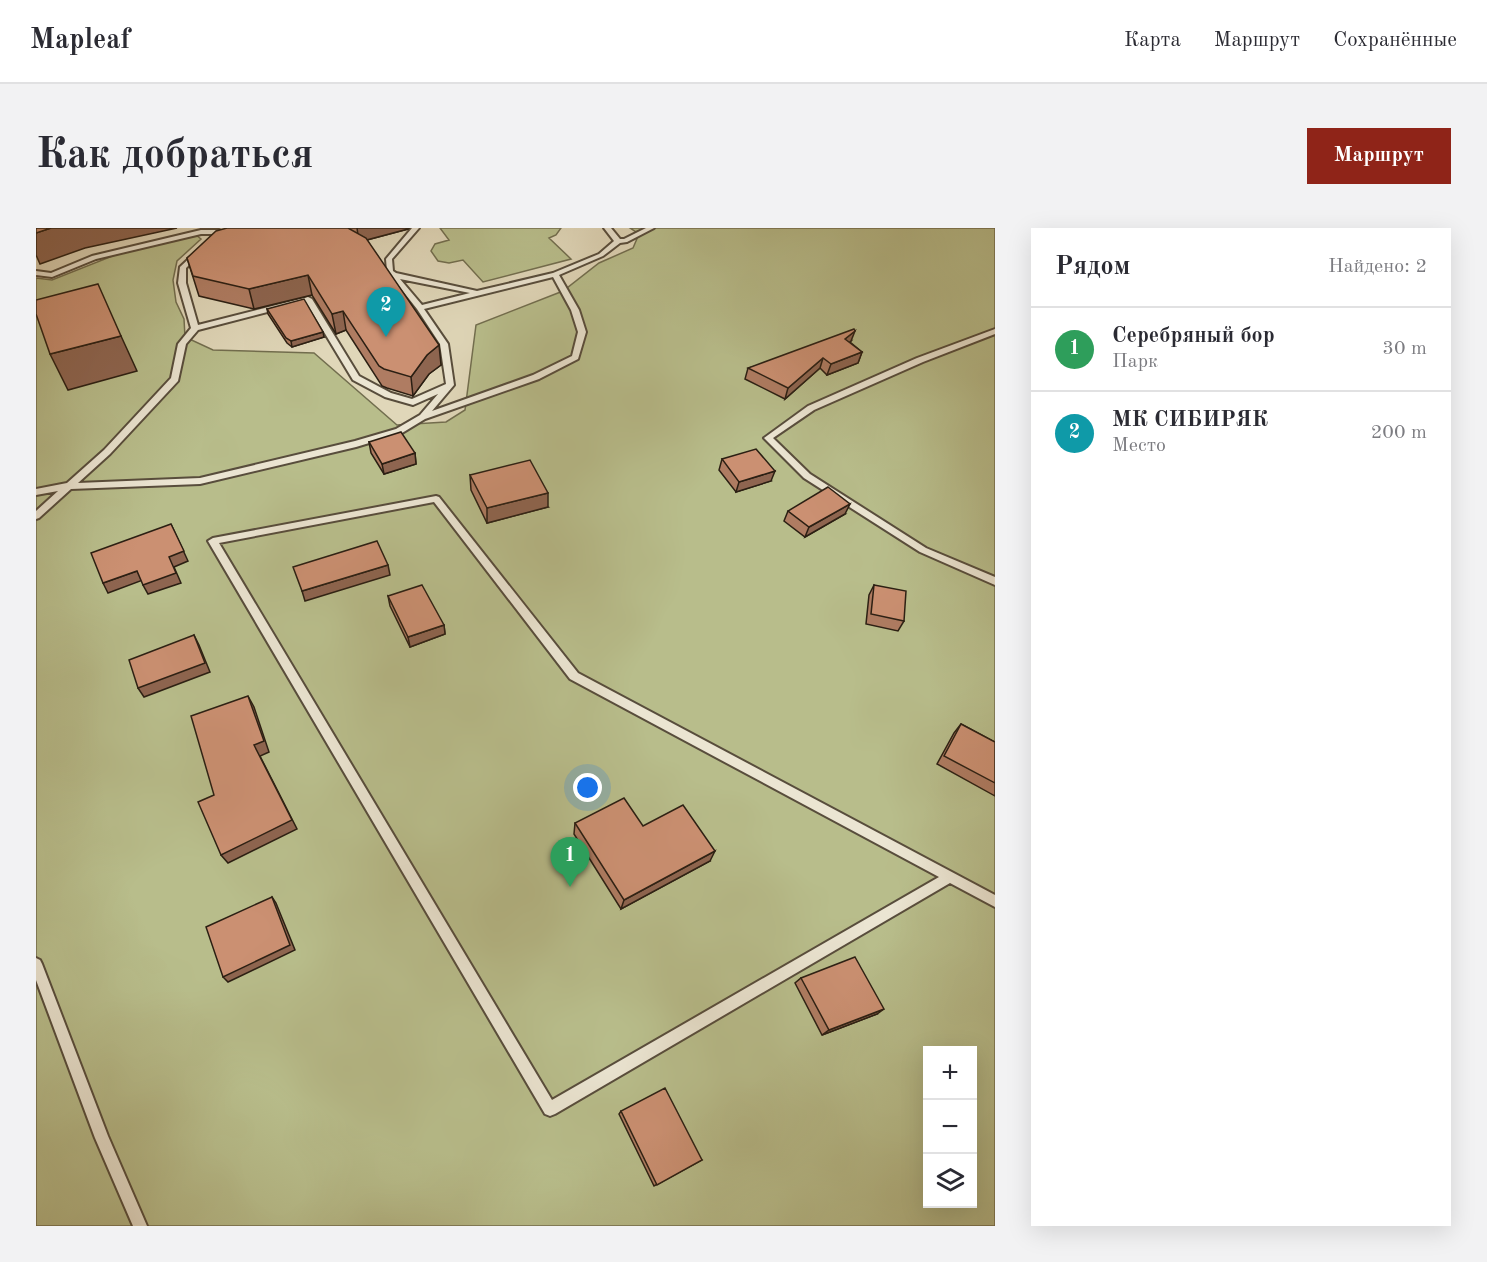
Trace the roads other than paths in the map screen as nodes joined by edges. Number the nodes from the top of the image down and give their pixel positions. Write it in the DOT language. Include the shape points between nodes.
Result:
graph roads {
  1 [pos="416,228"];
  2 [pos="607,228"];
  3 [pos="651,228"];
  4 [pos="221,230"];
  5 [pos="212,239"];
  6 [pos="618,241"];
  7 [pos="204,246"];
  8 [pos="380,257"];
  9 [pos="389,260"];
  10 [pos="36,273"];
  11 [pos="555,273"];
  12 [pos="393,275"];
  13 [pos="477,293"];
  14 [pos="420,308"];
  15 [pos="195,328"];
  16 [pos="995,331"];
  17 [pos="450,385"];
  18 [pos="422,417"];
  19 [pos="69,486"];
  20 [pos="36,492"];
  21 [pos="36,516"];
  22 [pos="995,581"];
  23 [pos="948,878"];
  24 [pos="995,902"];
  25 [pos="36,964"];
  26 [pos="140,1226"];
  1 -- 9 [label="lane"];
  2 -- 6 [label="lane"];
  3 -- 6 [label="lane"];
  4 -- 5 [label="lane"];
  4 -- 10 [label="lane" via="105,255 52,275"];
  6 -- 11 [label="lane" via="602,255"];
  7 -- 15 [label="lane" via="183,267 182,283"];
  8 -- 9 [label="lane"];
  9 -- 12 [label="lane"];
  11 -- 13 [label="lane"];
  11 -- 18 [label="lane" via="582,332 575,357 536,377"];
  12 -- 13 [label="lane"];
  12 -- 14 [label="lane"];
  13 -- 14 [label="lane"];
  14 -- 17 [label="lane" via="444,344"];
  15 -- 17 [label="lane" via="308,299 356,378 388,395 413,402"];
  15 -- 19 [label="lane" via="182,344 175,379 107,452"];
  16 -- 22 [label="lane" via="811,408 768,438 807,476 914,544"];
  17 -- 18 [label="lane"];
  18 -- 19 [label="lane" via="378,438 200,481"];
  19 -- 20 [label="lane"];
  19 -- 21 [label="lane"];
  23 -- 23 [label="lane" via="574,676 436,499 213,541 550,1109"];
  23 -- 24 [label="lane"];
  25 -- 26 [label="lane"];
}
